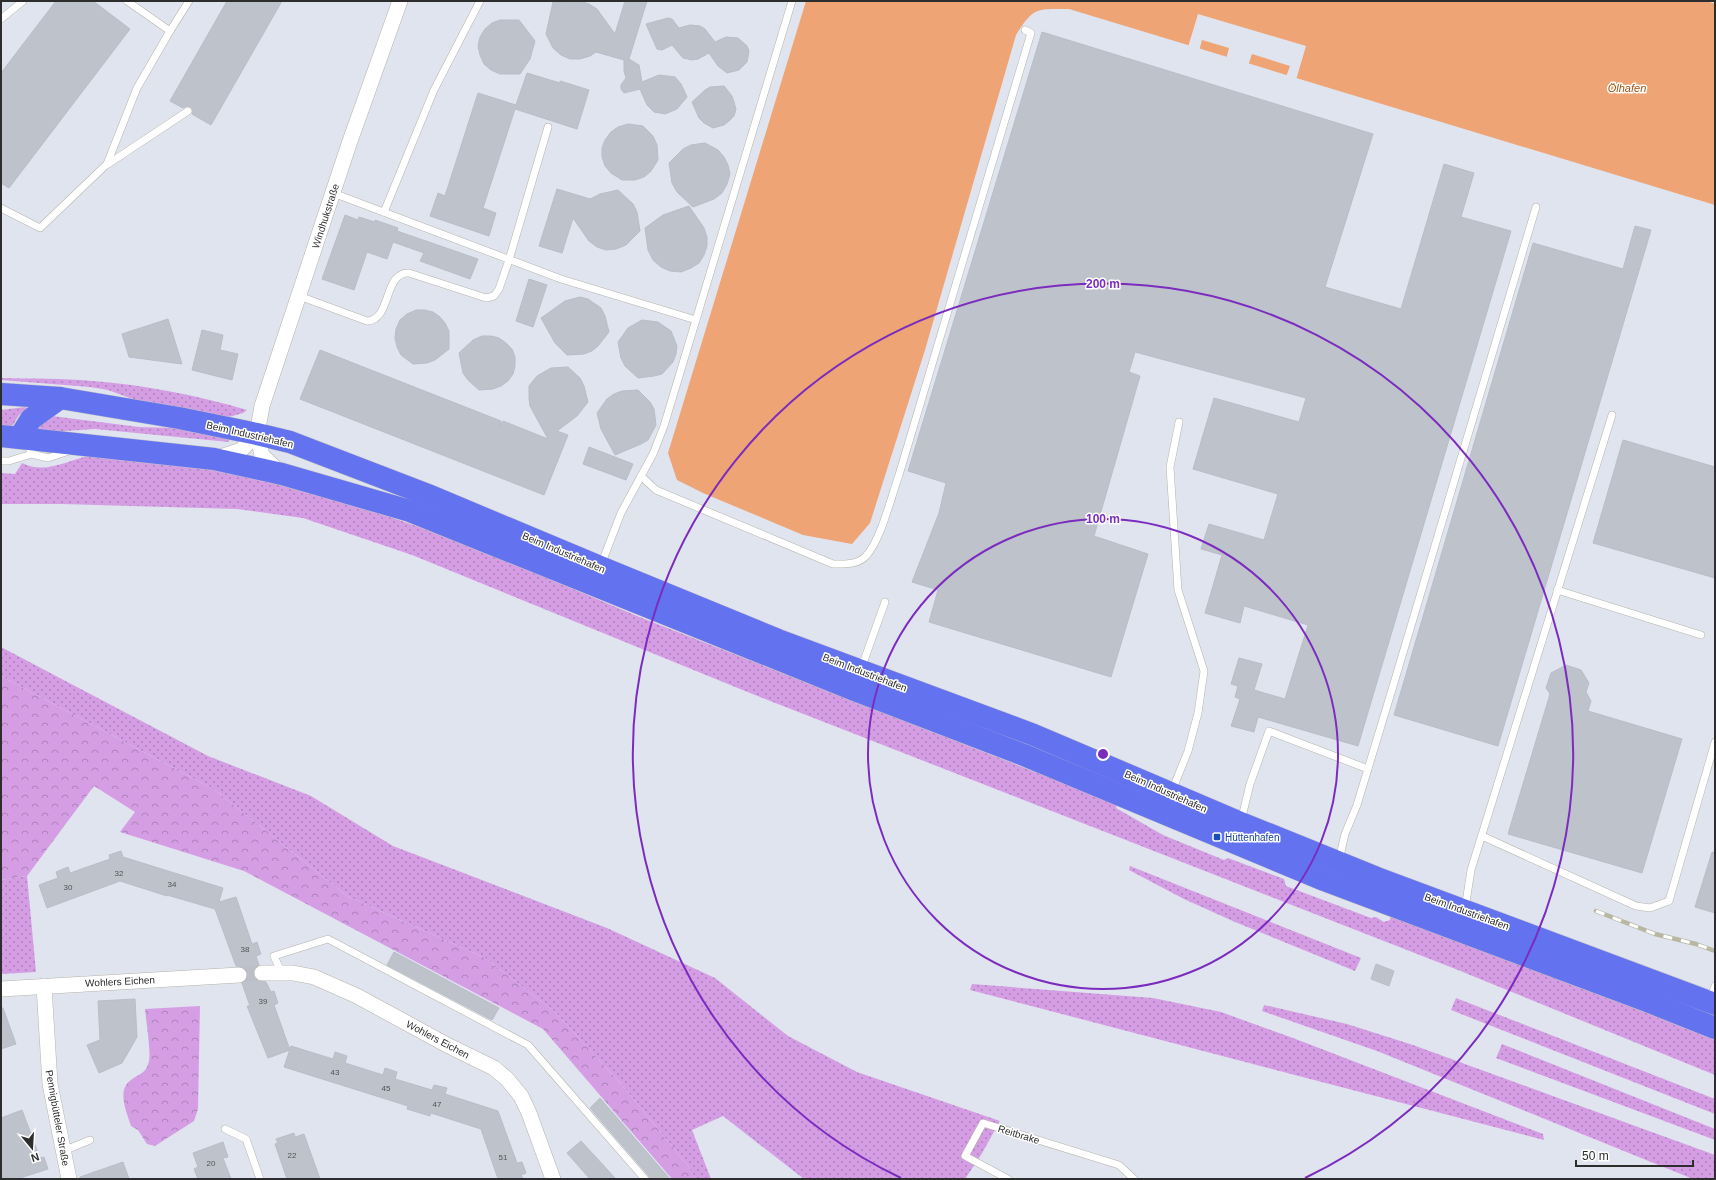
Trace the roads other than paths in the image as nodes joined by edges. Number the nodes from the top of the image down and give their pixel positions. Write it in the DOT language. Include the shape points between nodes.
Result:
graph roads {
  1 [pos="23,1"];
  2 [pos="127,1"];
  3 [pos="189,1"];
  4 [pos="400,1"];
  5 [pos="480,1"];
  6 [pos="792,1"];
  7 [pos="1,19"];
  8 [pos="1025,30"];
  9 [pos="170,31"];
  10 [pos="188,111"];
  11 [pos="548,127"];
  12 [pos="107,164"];
  13 [pos="333,193"];
  14 [pos="1536,207"];
  15 [pos="1,208"];
  16 [pos="384,212"];
  17 [pos="509,260"];
  18 [pos="299,296"];
  19 [pos="696,320"];
  20 [pos="1,394"];
  21 [pos="60,398"];
  22 [pos="1612,415"];
  23 [pos="1179,422"];
  24 [pos="257,434"];
  25 [pos="1,436"];
  26 [pos="28,446"];
  27 [pos="214,459"];
  28 [pos="1,461"];
  29 [pos="282,474"];
  30 [pos="641,476"];
  31 [pos="600,568"];
  32 [pos="1557,590"];
  33 [pos="885,602"];
  34 [pos="1701,635"];
  35 [pos="860,671"];
  36 [pos="1715,742"];
  37 [pos="1368,769"];
  38 [pos="1171,793"];
  39 [pos="1241,823"];
  40 [pos="1482,836"];
  41 [pos="1338,862"];
  42 [pos="1464,911"];
  43 [pos="280,972"];
  44 [pos="262,973"];
  45 [pos="239,975"];
  46 [pos="44,986"];
  47 [pos="1,989"];
  48 [pos="1713,997"];
  49 [pos="1715,1028"];
  50 [pos="225,1129"];
  51 [pos="90,1140"];
  52 [pos="63,1150"];
  53 [pos="69,1179"];
  54 [pos="260,1179"];
  55 [pos="553,1179"];
  56 [pos="645,1179"];
  57 [pos="1008,1179"];
  58 [pos="1134,1179"];
  1 -- 7 [label="lane"];
  2 -- 9 [label="lane"];
  3 -- 9 [label="lane"];
  4 -- 13 [label="street, Windhukstraße"];
  5 -- 16 [label="lane" via="434,90"];
  6 -- 19 [label="lane"];
  8 -- 30 [label="lane" via="1031,33 899,475 876,538 865,557 849,564 834,564 656,490"];
  9 -- 12 [label="lane" via="137,88"];
  10 -- 12 [label="lane"];
  11 -- 17 [label="lane"];
  12 -- 15 [label="lane" via="40,228"];
  13 -- 16 [label="lane"];
  13 -- 18 [label="street, Windhukstraße"];
  14 -- 37 [label="lane"];
  16 -- 17 [label="lane"];
  17 -- 18 [label="lane" via="497,293 490,297 409,273 401,273 396,278 378,316 372,321"];
  17 -- 19 [label="lane" via="561,279"];
  18 -- 24 [label="street, Windhukstraße" via="262,406"];
  19 -- 30 [label="lane" via="664,426"];
  20 -- 21 [label="main road, Beim Industriehafen"];
  21 -- 24 [label="main road, Beim Industriehafen"];
  21 -- 26 [label="main road" via="31,419 23,432"];
  22 -- 32 [label="lane"];
  23 -- 38 [label="lane" via="1170,467 1178,590 1204,670 1198,714 1188,751"];
  24 -- 27 [label="street" via="240,450"];
  24 -- 29 [label="street, Windhukstraße" via="262,455"];
  24 -- 31 [label="main road, Beim Industriehafen" via="290,442 357,467"];
  25 -- 26 [label="main road, Beim Industriehafen"];
  26 -- 27 [label="main road, Beim Industriehafen" via="85,445"];
  26 -- 28 [label="lane" via="9,461"];
  27 -- 29 [label="main road, Beim Industriehafen"];
  29 -- 49 [label="main road, Beim Industriehafen" via="410,511 852,689 1024,755 1324,880"];
  30 -- 31 [label="lane" via="621,513"];
  31 -- 35 [label="main road, Beim Industriehafen"];
  32 -- 34 [label="lane"];
  32 -- 40 [label="lane"];
  33 -- 35 [label="lane"];
  35 -- 38 [label="main road, Beim Industriehafen" via="1034,735"];
  36 -- 40 [label="lane" via="1669,901 1650,908 1636,906"];
  37 -- 39 [label="lane" via="1269,731 1250,784"];
  37 -- 41 [label="lane"];
  38 -- 39 [label="main road, Beim Industriehafen"];
  39 -- 41 [label="main road, Beim Industriehafen"];
  40 -- 42 [label="lane" via="1471,870"];
  41 -- 42 [label="main road, Beim Industriehafen"];
  42 -- 48 [label="main road, Beim Industriehafen"];
  43 -- 44 [label="street, Wohlers Eichen"];
  43 -- 55 [label="street, Wohlers Eichen" via="314,977 494,1068 521,1096"];
  43 -- 56 [label="lane" via="274,956 328,939 528,1045"];
  45 -- 46 [label="street, Wohlers Eichen"];
  46 -- 47 [label="street, Wohlers Eichen"];
  46 -- 52 [label="street, Pennigbütteler Straße" via="50,1084"];
  50 -- 54 [label="lane" via="246,1139"];
  51 -- 52 [label="lane"];
  52 -- 53 [label="street, Pennigbütteler Straße"];
  57 -- 58 [label="lane, Reitbrake" via="965,1156 982,1122 1119,1165"];
}
